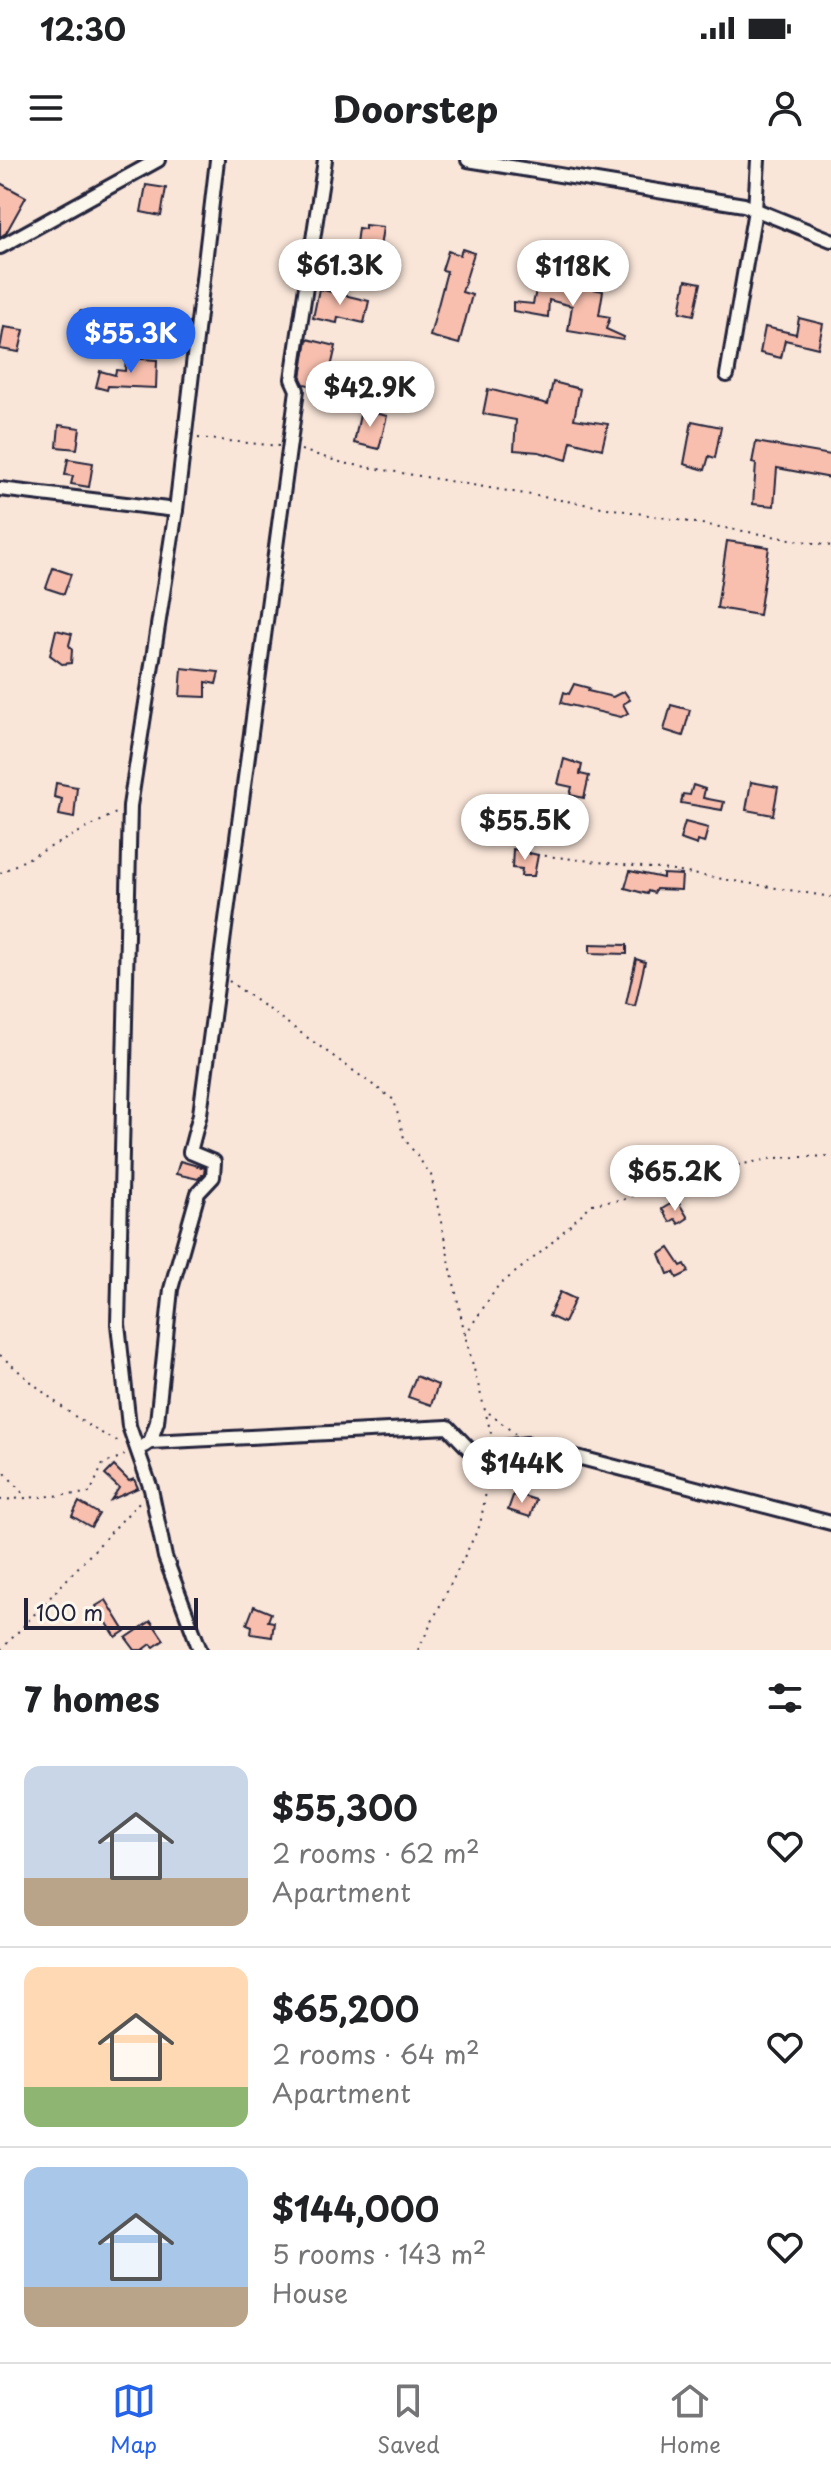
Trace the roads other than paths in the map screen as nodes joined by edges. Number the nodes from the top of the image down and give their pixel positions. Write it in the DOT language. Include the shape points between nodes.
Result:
graph roads {
  1 [pos="158,160"];
  2 [pos="217,160"];
  3 [pos="325,160"];
  4 [pos="468,160"];
  5 [pos="758,160"];
  6 [pos="755,210"];
  7 [pos="831,240"];
  8 [pos="0,247"];
  9 [pos="727,375"];
  10 [pos="0,489"];
  11 [pos="176,510"];
  12 [pos="150,1442"];
  13 [pos="138,1450"];
  14 [pos="831,1523"];
  15 [pos="200,1650"];
  1 -- 8 [label="street"];
  2 -- 11 [label="street"];
  3 -- 12 [label="street" via="292,379 297,390 200,1114 190,1152 214,1162 213,1177 198,1193 171,1289 157,1422"];
  4 -- 6 [label="street"];
  5 -- 6 [label="street"];
  6 -- 7 [label="street"];
  6 -- 9 [label="street"];
  10 -- 11 [label="street"];
  11 -- 13 [label="street" via="130,806 118,1324 129,1426"];
  12 -- 13 [label="street"];
  12 -- 14 [label="street" via="448,1427 471,1451 527,1444"];
  13 -- 15 [label="street" via="165,1557"];
}
